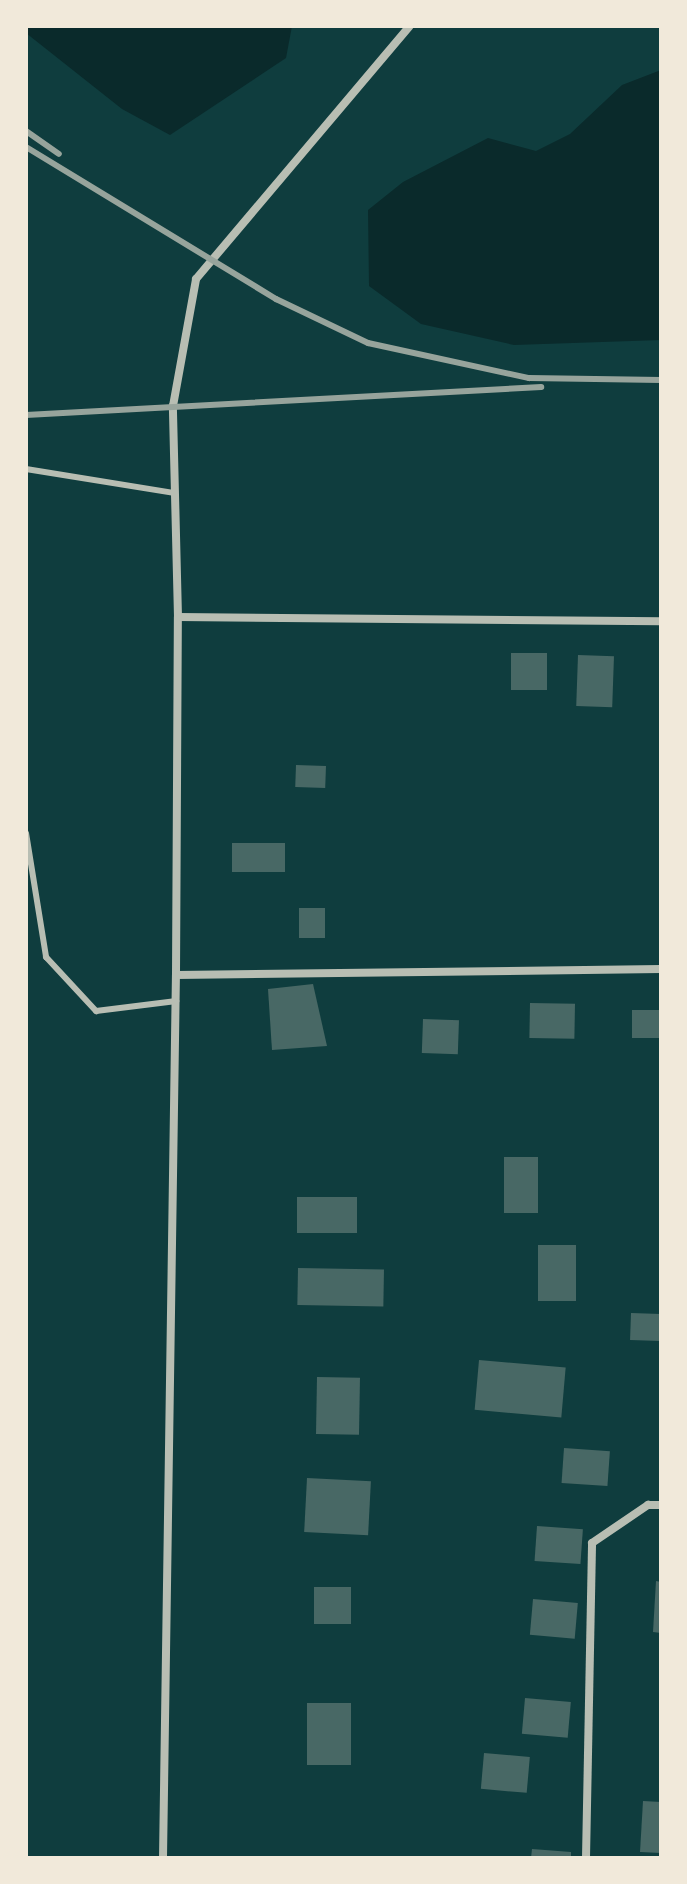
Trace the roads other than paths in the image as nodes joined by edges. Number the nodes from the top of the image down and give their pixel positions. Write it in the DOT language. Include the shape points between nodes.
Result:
graph roads {
  1 [pos="410,26"];
  2 [pos="26,469"];
  3 [pos="175,493"];
  4 [pos="178,617"];
  5 [pos="661,621"];
  6 [pos="26,833"];
  7 [pos="661,969"];
  8 [pos="176,975"];
  9 [pos="176,1001"];
  10 [pos="661,1505"];
  11 [pos="163,1858"];
  12 [pos="586,1858"];
  1 -- 3 [label="street" via="196,279 173,406"];
  2 -- 3 [label="lane"];
  3 -- 4 [label="street"];
  4 -- 5 [label="street"];
  4 -- 8 [label="street"];
  6 -- 9 [label="lane" via="46,957 96,1011"];
  7 -- 8 [label="street"];
  8 -- 9 [label="street"];
  9 -- 11 [label="street"];
  10 -- 12 [label="street" via="648,1505 592,1543"];
}
